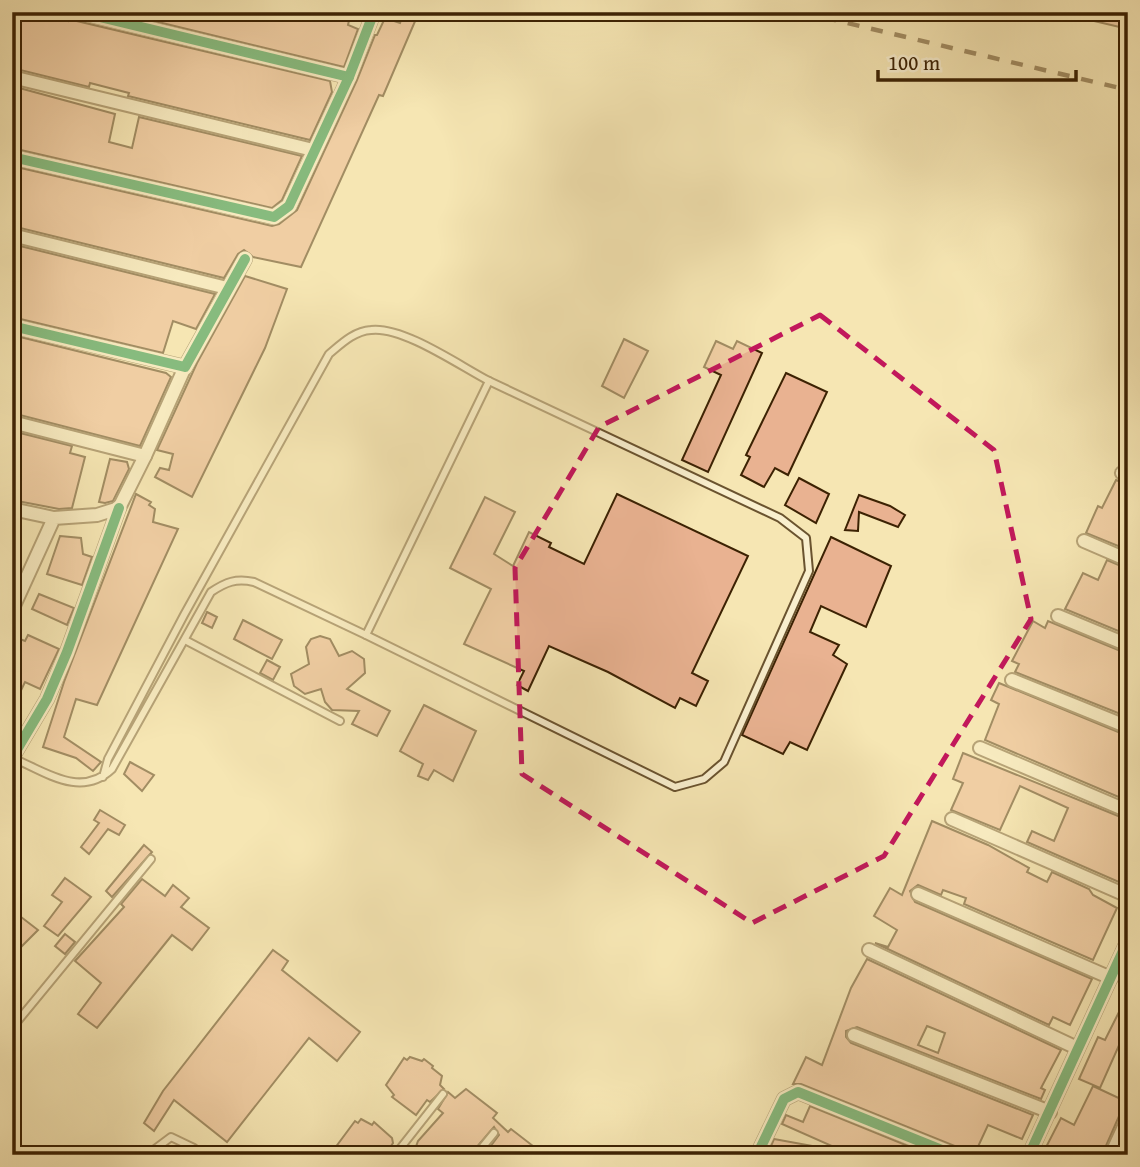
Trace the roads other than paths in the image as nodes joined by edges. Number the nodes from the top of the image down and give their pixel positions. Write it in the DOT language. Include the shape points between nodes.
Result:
graph roads {
  1 [pos="79,12"];
  2 [pos="374,12"];
  3 [pos="12,77"];
  4 [pos="349,77"];
  5 [pos="313,150"];
  6 [pos="12,157"];
  7 [pos="12,235"];
  8 [pos="245,259"];
  9 [pos="227,288"];
  10 [pos="12,326"];
  11 [pos="185,367"];
  12 [pos="489,381"];
  13 [pos="12,422"];
  14 [pos="145,456"];
  15 [pos="119,508"];
  16 [pos="12,509"];
  17 [pos="54,518"];
  18 [pos="1084,541"];
  19 [pos="1128,560"];
  20 [pos="12,610"];
  21 [pos="1058,616"];
  22 [pos="366,635"];
  23 [pos="185,640"];
  24 [pos="1128,645"];
  25 [pos="1012,680"];
  26 [pos="340,721"];
  27 [pos="1128,727"];
  28 [pos="980,748"];
  29 [pos="13,759"];
  30 [pos="103,777"];
  31 [pos="1128,811"];
  32 [pos="952,819"];
  33 [pos="151,859"];
  34 [pos="918,894"];
  35 [pos="1128,896"];
  36 [pos="1128,940"];
  37 [pos="869,950"];
  38 [pos="1111,978"];
  39 [pos="12,1028"];
  40 [pos="854,1035"];
  41 [pos="1077,1048"];
  42 [pos="443,1094"];
  43 [pos="1049,1112"];
  44 [pos="1128,1118"];
  45 [pos="494,1133"];
  46 [pos="929,1150"];
  47 [pos="147,1155"];
  48 [pos="199,1155"];
  49 [pos="396,1155"];
  50 [pos="476,1155"];
  51 [pos="757,1155"];
  52 [pos="954,1155"];
  53 [pos="1029,1155"];
  54 [pos="1111,1155"];
  1 -- 4 [label="street"];
  2 -- 4 [label="street"];
  3 -- 5 [label="street"];
  4 -- 5 [label="street"];
  5 -- 6 [label="street" via="289,206 274,217"];
  7 -- 9 [label="street"];
  8 -- 9 [label="street"];
  9 -- 11 [label="street"];
  10 -- 11 [label="street"];
  11 -- 14 [label="street"];
  12 -- 22 [label="lane"];
  12 -- 22 [label="lane" via="780,518 806,538 808,571 724,762 704,779 675,788"];
  12 -- 30 [label="lane" via="404,336 371,330 349,338 329,354 178,627"];
  13 -- 14 [label="street"];
  14 -- 15 [label="street"];
  15 -- 17 [label="street" via="97,515"];
  15 -- 29 [label="street" via="67,652"];
  16 -- 17 [label="street"];
  17 -- 20 [label="street"];
  18 -- 19 [label="street"];
  21 -- 24 [label="street"];
  22 -- 23 [label="lane" via="241,579 211,592"];
  23 -- 26 [label="lane"];
  23 -- 30 [label="lane" via="112,769"];
  25 -- 27 [label="street"];
  28 -- 31 [label="street"];
  29 -- 30 [label="lane" via="85,784"];
  32 -- 35 [label="street"];
  33 -- 39 [label="lane"];
  34 -- 38 [label="street"];
  36 -- 38 [label="street"];
  37 -- 41 [label="street"];
  38 -- 41 [label="street"];
  40 -- 43 [label="street"];
  41 -- 43 [label="street"];
  42 -- 49 [label="lane"];
  43 -- 53 [label="street"];
  44 -- 54 [label="street"];
  45 -- 50 [label="lane"];
  46 -- 51 [label="street" via="798,1092 784,1099"];
  46 -- 52 [label="street"];
  47 -- 48 [label="lane" via="171,1137"];
}
